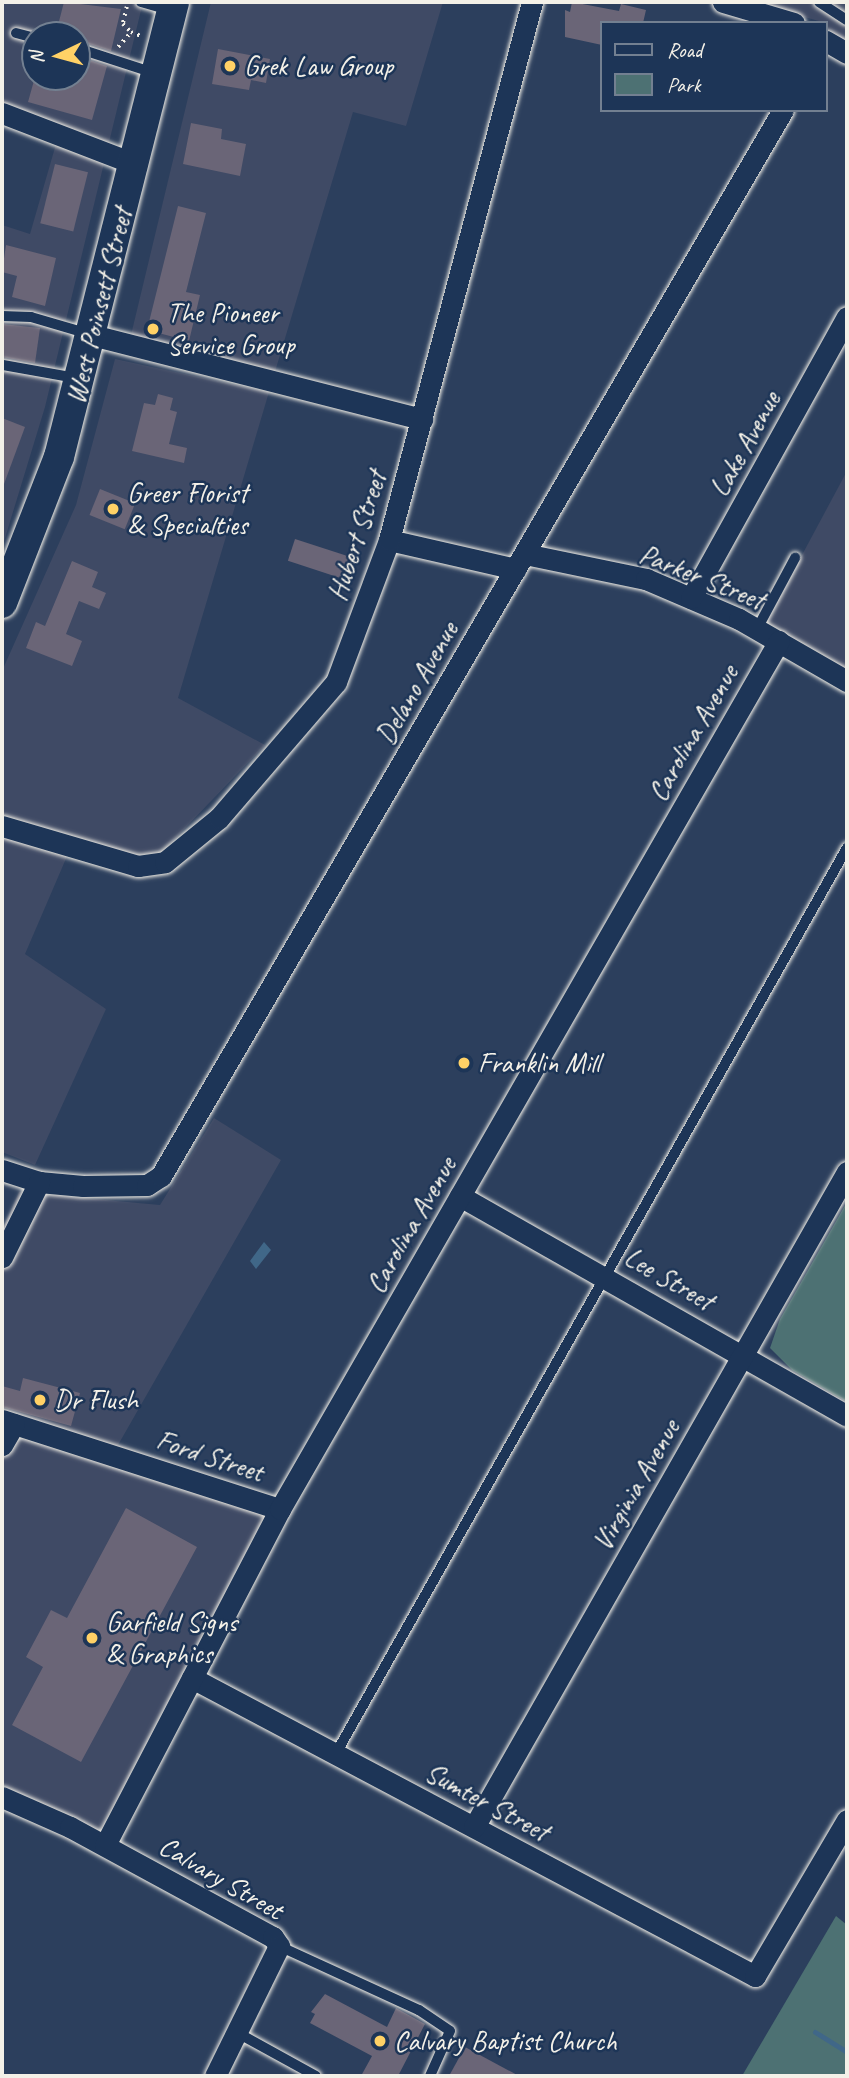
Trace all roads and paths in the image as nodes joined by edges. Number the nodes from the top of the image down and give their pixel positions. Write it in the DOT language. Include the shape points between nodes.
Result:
graph roads {
  1 [pos="128,2"];
  2 [pos="141,2"];
  3 [pos="532,2"];
  4 [pos="819,2"];
  5 [pos="732,3"];
  6 [pos="173,6"];
  7 [pos="847,20"];
  8 [pos="788,21"];
  9 [pos="131,32"];
  10 [pos="16,33"];
  11 [pos="21,34"];
  12 [pos="149,38"];
  13 [pos="828,42"];
  14 [pos="91,51"];
  15 [pos="847,53"];
  16 [pos="114,57"];
  17 [pos="157,74"];
  18 [pos="781,112"];
  19 [pos="2,113"];
  20 [pos="135,164"];
  21 [pos="2,316"];
  22 [pos="847,317"];
  23 [pos="92,335"];
  24 [pos="3,365"];
  25 [pos="80,378"];
  26 [pos="422,419"];
  27 [pos="389,541"];
  28 [pos="795,558"];
  29 [pos="521,561"];
  30 [pos="691,598"];
  31 [pos="2,603"];
  32 [pos="757,629"];
  33 [pos="779,641"];
  34 [pos="847,681"];
  35 [pos="2,826"];
  36 [pos="847,848"];
  37 [pos="2,1170"];
  38 [pos="847,1172"];
  39 [pos="39,1182"];
  40 [pos="460,1196"];
  41 [pos="2,1258"];
  42 [pos="607,1276"];
  43 [pos="743,1353"];
  44 [pos="847,1416"];
  45 [pos="8,1422"];
  46 [pos="2,1445"];
  47 [pos="280,1509"];
  48 [pos="192,1678"];
  49 [pos="335,1755"];
  50 [pos="2,1797"];
  51 [pos="847,1820"];
  52 [pos="474,1827"];
  53 [pos="104,1845"];
  54 [pos="279,1946"];
  55 [pos="236,2032"];
  56 [pos="215,2076"];
  57 [pos="316,2076"];
  58 [pos="430,2076"];
  1 -- 9 [label="path" via="123,24"];
  2 -- 6 [label="lane"];
  3 -- 26 [label="street, Hubert Street"];
  4 -- 7 [label="lane"];
  5 -- 8 [label="street"];
  6 -- 17 [label="main road, West Poinsett Street"];
  9 -- 12 [label="path"];
  9 -- 16 [label="path" via="120,41"];
  10 -- 11 [label="lane"];
  13 -- 15 [label="street"];
  14 -- 16 [label="lane"];
  16 -- 17 [label="lane"];
  17 -- 20 [label="main road, West Poinsett Street"];
  18 -- 29 [label="street, Delano Avenue"];
  19 -- 20 [label="street"];
  20 -- 23 [label="main road, West Poinsett Street"];
  21 -- 23 [label="lane" via="31,317"];
  22 -- 30 [label="street, Lake Avenue"];
  23 -- 25 [label="main road, West Poinsett Street"];
  23 -- 26 [label="street"];
  24 -- 25 [label="lane"];
  25 -- 31 [label="main road, West Poinsett Street" via="34,530"];
  26 -- 27 [label="street, Hubert Street"];
  27 -- 29 [label="street, Parker Street"];
  27 -- 35 [label="street, Hubert Street" via="336,682 219,818 165,862 138,866"];
  28 -- 32 [label="lane"];
  29 -- 30 [label="street, Parker Street" via="646,579"];
  29 -- 39 [label="street, Delano Avenue" via="161,1176 136,1186"];
  30 -- 32 [label="street, Parker Street"];
  32 -- 33 [label="street, Parker Street"];
  33 -- 34 [label="street, Parker Street"];
  33 -- 40 [label="street, Carolina Avenue"];
  36 -- 42 [label="lane"];
  37 -- 39 [label="street, Delano Avenue"];
  38 -- 43 [label="street, Virginia Avenue"];
  39 -- 41 [label="street"];
  40 -- 42 [label="street, Lee Street"];
  40 -- 47 [label="street, Carolina Avenue"];
  42 -- 43 [label="street, Lee Street"];
  42 -- 49 [label="lane"];
  43 -- 44 [label="street, Lee Street"];
  43 -- 52 [label="street, Virginia Avenue"];
  45 -- 46 [label="street"];
  45 -- 47 [label="street, Ford Street"];
  47 -- 48 [label="street, Carolina Avenue"];
  48 -- 49 [label="street, Sumter Street"];
  48 -- 53 [label="street, Carolina Avenue"];
  49 -- 52 [label="street, Sumter Street"];
  50 -- 53 [label="street, Calvary Street"];
  51 -- 52 [label="street, Sumter Street" via="755,1976"];
  53 -- 54 [label="street, Calvary Street" via="240,1917 273,1937"];
  54 -- 55 [label="street, Calvary Street"];
  54 -- 58 [label="lane" via="419,2010 450,2031"];
  55 -- 56 [label="street, Calvary Street"];
  55 -- 57 [label="lane"];
}
